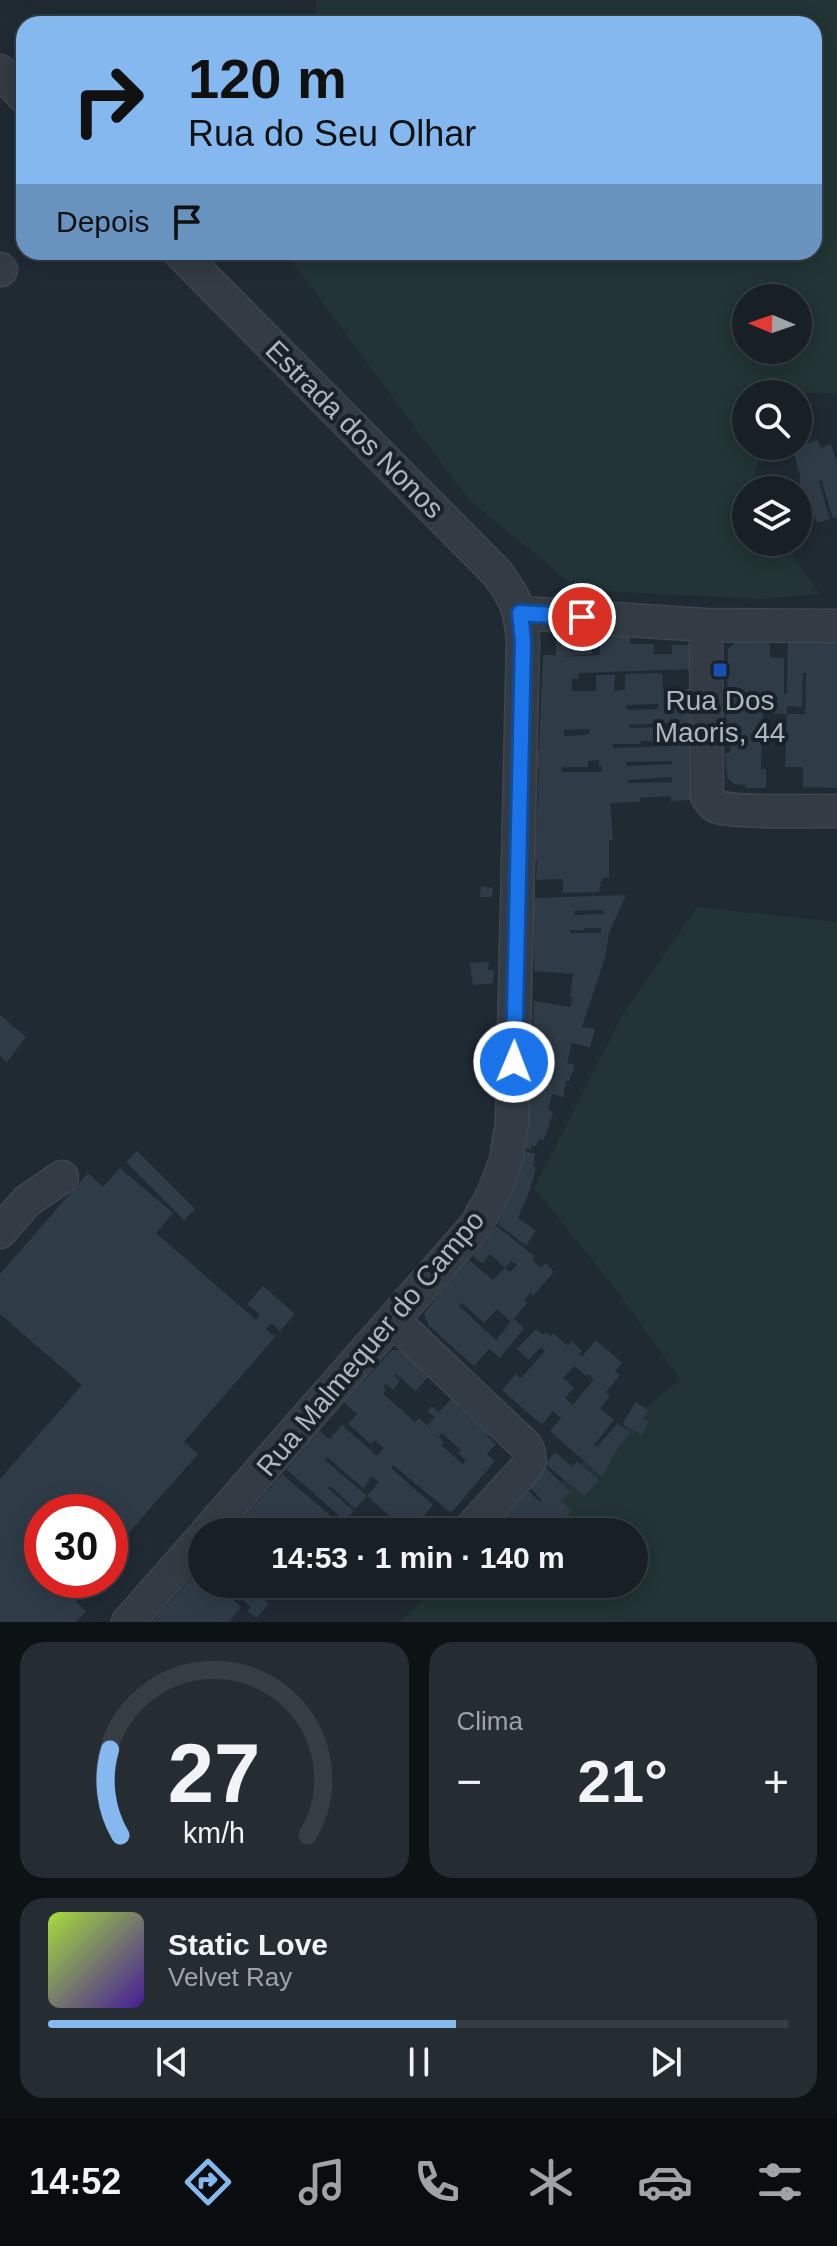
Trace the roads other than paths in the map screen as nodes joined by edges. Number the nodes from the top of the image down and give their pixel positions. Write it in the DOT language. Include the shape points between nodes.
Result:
graph roads {
  1 [pos="187,260"];
  2 [pos="520,613"];
  3 [pos="706,625"];
  4 [pos="837,626"];
  5 [pos="837,811"];
  6 [pos="62,1177"];
  7 [pos="0,1232"];
  8 [pos="393,1320"];
  9 [pos="219,1518"];
  10 [pos="480,1518"];
  11 [pos="188,1554"];
  12 [pos="128,1622"];
  1 -- 2 [label="street, Estrada dos Nonos" via="497,573 516,598"];
  2 -- 3 [label="street"];
  2 -- 8 [label="street, Rua Malmequer do Campo" via="513,1107 506,1160 476,1225"];
  3 -- 4 [label="street"];
  3 -- 5 [label="street" via="707,796 714,806"];
  6 -- 7 [label="street" via="27,1201"];
  8 -- 9 [label="street, Rua Malmequer do Campo"];
  8 -- 10 [label="street" via="530,1453 525,1469"];
  11 -- 12 [label="street"];
}
